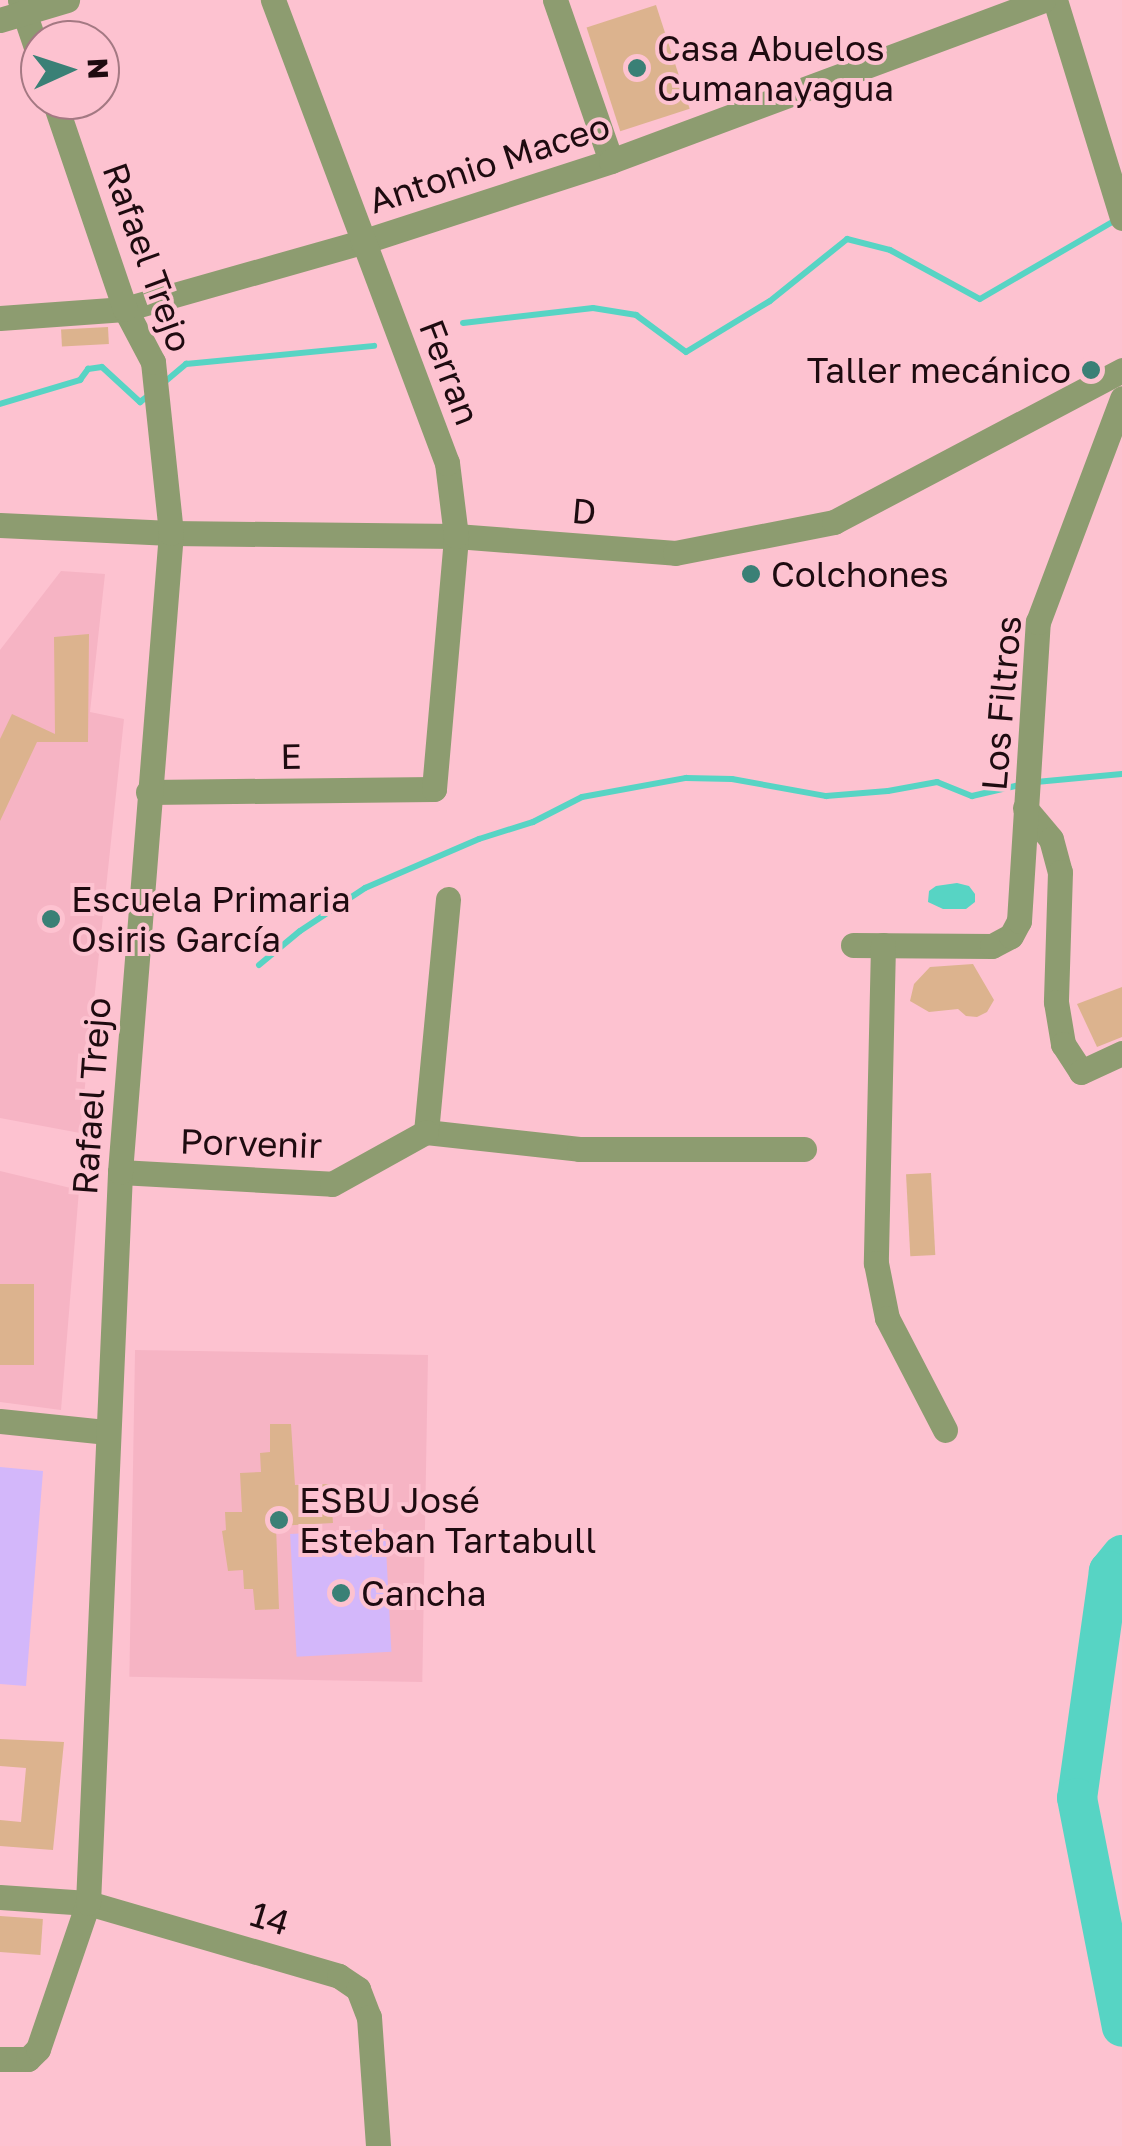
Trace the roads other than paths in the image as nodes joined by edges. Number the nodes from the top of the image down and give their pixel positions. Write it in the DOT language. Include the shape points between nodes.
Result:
graph roads {
  1 [pos="67,0"];
  2 [pos="272,0"];
  3 [pos="555,0"];
  4 [pos="1043,0"];
  5 [pos="1056,0"];
  6 [pos="15,11"];
  7 [pos="61,120"];
  8 [pos="611,161"];
  9 [pos="1120,212"];
  10 [pos="362,242"];
  11 [pos="125,309"];
  12 [pos="0,318"];
  13 [pos="1122,370"];
  14 [pos="1122,398"];
  15 [pos="0,525"];
  16 [pos="171,533"];
  17 [pos="456,536"];
  18 [pos="434,789"];
  19 [pos="148,792"];
  20 [pos="1026,808"];
  21 [pos="448,899"];
  22 [pos="854,945"];
  23 [pos="883,945"];
  24 [pos="1122,1053"];
  25 [pos="426,1132"];
  26 [pos="804,1149"];
  27 [pos="120,1172"];
  28 [pos="0,1421"];
  29 [pos="944,1430"];
  30 [pos="106,1432"];
  31 [pos="0,1897"];
  32 [pos="88,1903"];
  33 [pos="0,2060"];
  34 [pos="378,2146"];
  1 -- 6 [label="street"];
  2 -- 10 [label="street, Ferran"];
  3 -- 8 [label="street"];
  4 -- 8 [label="street, Antonio Maceo"];
  5 -- 9 [label="street"];
  7 -- 11 [label="street, Rafael Trejo"];
  8 -- 10 [label="street, Antonio Maceo"];
  10 -- 11 [label="street, Antonio Maceo"];
  10 -- 17 [label="street, Ferran" via="447,463"];
  11 -- 12 [label="street, Antonio Maceo"];
  11 -- 16 [label="street, Rafael Trejo" via="153,362"];
  13 -- 17 [label="street, D" via="834,522 676,553"];
  14 -- 20 [label="street, Los Filtros" via="1038,622"];
  15 -- 16 [label="street, D"];
  16 -- 17 [label="street, D"];
  16 -- 19 [label="street, Rafael Trejo"];
  17 -- 18 [label="street, Ferran"];
  18 -- 19 [label="street, E"];
  19 -- 27 [label="street, Rafael Trejo"];
  20 -- 23 [label="street" via="1019,921 1011,936 992,946"];
  20 -- 24 [label="street, Los Filtros" via="1050,839 1060,872 1056,1002 1063,1044 1081,1072"];
  21 -- 25 [label="street"];
  22 -- 23 [label="street"];
  23 -- 29 [label="street" via="876,1263 887,1318"];
  25 -- 26 [label="street" via="580,1149"];
  25 -- 27 [label="street, Porvenir" via="332,1184"];
  27 -- 30 [label="street, Rafael Trejo"];
  28 -- 30 [label="street"];
  30 -- 32 [label="street, Rafael Trejo"];
  31 -- 32 [label="street, 14"];
  32 -- 33 [label="street, Rafael Trejo" via="38,2049 28,2059"];
  32 -- 34 [label="street, 14" via="322,1970 358,1988 369,2017"];
}
